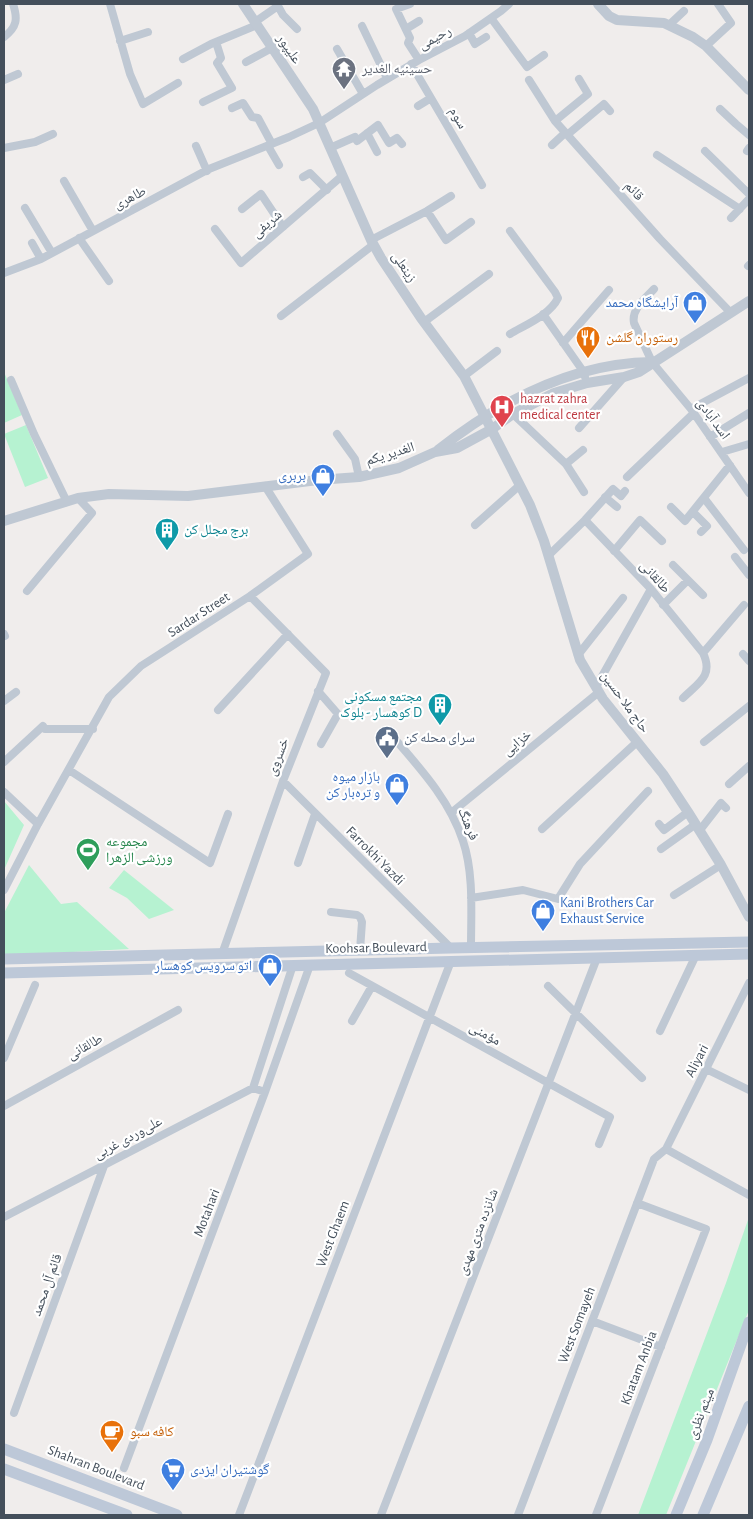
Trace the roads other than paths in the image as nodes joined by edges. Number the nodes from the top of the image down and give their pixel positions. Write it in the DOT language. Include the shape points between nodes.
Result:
graph roads {
  1 [pos="12,4"];
  2 [pos="110,4"];
  3 [pos="116,4"];
  4 [pos="243,4"];
  5 [pos="410,4"];
  6 [pos="509,4"];
  7 [pos="598,4"];
  8 [pos="718,4"];
  9 [pos="684,11"];
  10 [pos="491,18"];
  11 [pos="419,21"];
  12 [pos="256,23"];
  13 [pos="669,25"];
  14 [pos="362,26"];
  15 [pos="297,29"];
  16 [pos="406,29"];
  17 [pos="148,32"];
  18 [pos="469,33"];
  19 [pos="4,37"];
  20 [pos="486,37"];
  21 [pos="120,41"];
  22 [pos="214,43"];
  23 [pos="706,46"];
  24 [pos="272,48"];
  25 [pos="338,49"];
  26 [pos="544,55"];
  27 [pos="183,59"];
  28 [pos="419,60"];
  29 [pos="246,62"];
  30 [pos="411,64"];
  31 [pos="18,74"];
  32 [pos="387,78"];
  33 [pos="579,79"];
  34 [pos="4,80"];
  35 [pos="528,80"];
  36 [pos="178,83"];
  37 [pos="748,87"];
  38 [pos="363,94"];
  39 [pos="431,98"];
  40 [pos="203,102"];
  41 [pos="418,106"];
  42 [pos="232,108"];
  43 [pos="720,109"];
  44 [pos="313,110"];
  45 [pos="610,111"];
  46 [pos="555,121"];
  47 [pos="319,123"];
  48 [pos="367,133"];
  49 [pos="53,134"];
  50 [pos="566,134"];
  51 [pos="749,135"];
  52 [pos="402,144"];
  53 [pos="270,145"];
  54 [pos="552,145"];
  55 [pos="196,146"];
  56 [pos="4,148"];
  57 [pos="330,148"];
  58 [pos="705,151"];
  59 [pos="377,152"];
  60 [pos="657,155"];
  61 [pos="279,165"];
  62 [pos="206,171"];
  63 [pos="342,176"];
  64 [pos="304,177"];
  65 [pos="64,181"];
  66 [pos="482,185"];
  67 [pos="326,190"];
  68 [pos="749,194"];
  69 [pos="451,196"];
  70 [pos="749,199"];
  71 [pos="25,208"];
  72 [pos="242,209"];
  73 [pos="740,209"];
  74 [pos="427,211"];
  75 [pos="731,218"];
  76 [pos="471,222"];
  77 [pos="283,227"];
  78 [pos="216,229"];
  79 [pos="93,231"];
  80 [pos="510,231"];
  81 [pos="79,238"];
  82 [pos="372,242"];
  83 [pos="32,243"];
  84 [pos="52,253"];
  85 [pos="41,259"];
  86 [pos="4,273"];
  87 [pos="489,274"];
  88 [pos="109,281"];
  89 [pos="654,289"];
  90 [pos="609,290"];
  91 [pos="749,301"];
  92 [pos="730,312"];
  93 [pos="543,314"];
  94 [pos="281,316"];
  95 [pos="424,322"];
  96 [pos="510,334"];
  97 [pos="563,343"];
  98 [pos="497,350"];
  99 [pos="652,362"];
  100 [pos="583,371"];
  101 [pos="464,376"];
  102 [pos="624,377"];
  103 [pos="749,378"];
  104 [pos="11,380"];
  105 [pos="587,384"];
  106 [pos="692,411"];
  107 [pos="749,413"];
  108 [pos="513,414"];
  109 [pos="485,417"];
  110 [pos="579,428"];
  111 [pos="492,429"];
  112 [pos="337,434"];
  113 [pos="710,437"];
  114 [pos="749,444"];
  115 [pos="584,450"];
  116 [pos="435,452"];
  117 [pos="722,452"];
  118 [pos="566,464"];
  119 [pos="730,465"];
  120 [pos="626,476"];
  121 [pos="359,477"];
  122 [pos="520,485"];
  123 [pos="265,486"];
  124 [pos="625,491"];
  125 [pos="584,492"];
  126 [pos="749,493"];
  127 [pos="605,497"];
  128 [pos="78,498"];
  129 [pos="704,498"];
  130 [pos="66,502"];
  131 [pos="617,507"];
  132 [pos="671,507"];
  133 [pos="693,512"];
  134 [pos="585,520"];
  135 [pos="4,521"];
  136 [pos="475,525"];
  137 [pos="701,532"];
  138 [pos="662,542"];
  139 [pos="744,550"];
  140 [pos="614,551"];
  141 [pos="549,555"];
  142 [pos="735,557"];
  143 [pos="673,566"];
  144 [pos="749,575"];
  145 [pos="687,580"];
  146 [pos="651,590"];
  147 [pos="27,592"];
  148 [pos="703,595"];
  149 [pos="250,596"];
  150 [pos="623,598"];
  151 [pos="663,605"];
  152 [pos="744,605"];
  153 [pos="288,634"];
  154 [pos="703,653"];
  155 [pos="743,654"];
  156 [pos="578,655"];
  157 [pos="749,661"];
  158 [pos="597,690"];
  159 [pos="16,692"];
  160 [pos="318,692"];
  161 [pos="683,698"];
  162 [pos="4,701"];
  163 [pos="749,706"];
  164 [pos="218,710"];
  165 [pos="93,729"];
  166 [pos="388,731"];
  167 [pos="637,742"];
  168 [pos="704,742"];
  169 [pos="321,744"];
  170 [pos="4,762"];
  171 [pos="749,766"];
  172 [pos="69,770"];
  173 [pos="283,781"];
  174 [pos="729,784"];
  175 [pos="648,791"];
  176 [pos="4,792"];
  177 [pos="726,808"];
  178 [pos="688,812"];
  179 [pos="451,813"];
  180 [pos="228,814"];
  181 [pos="315,814"];
  182 [pos="38,824"];
  183 [pos="659,824"];
  184 [pos="698,827"];
  185 [pos="542,829"];
  186 [pos="661,848"];
  187 [pos="298,863"];
  188 [pos="721,865"];
  189 [pos="4,890"];
  190 [pos="674,895"];
  191 [pos="470,898"];
  192 [pos="331,912"];
  193 [pos="749,917"];
  194 [pos="749,942"];
  195 [pos="471,947"];
  196 [pos="450,948"];
  197 [pos="360,950"];
  198 [pos="222,954"];
  199 [pos="749,954"];
  200 [pos="696,955"];
  201 [pos="7,958"];
  202 [pos="597,958"];
  203 [pos="451,961"];
  204 [pos="292,965"];
  205 [pos="310,965"];
  206 [pos="4,973"];
  207 [pos="349,973"];
  208 [pos="749,983"];
  209 [pos="35,985"];
  210 [pos="372,986"];
  211 [pos="548,986"];
  212 [pos="178,1010"];
  213 [pos="576,1013"];
  214 [pos="429,1018"];
  215 [pos="352,1021"];
  216 [pos="660,1030"];
  217 [pos="4,1058"];
  218 [pos="706,1070"];
  219 [pos="642,1078"];
  220 [pos="549,1083"];
  221 [pos="253,1088"];
  222 [pos="749,1090"];
  223 [pos="265,1092"];
  224 [pos="4,1106"];
  225 [pos="599,1144"];
  226 [pos="666,1149"];
  227 [pos="104,1166"];
  228 [pos="749,1195"];
  229 [pos="637,1203"];
  230 [pos="4,1217"];
  231 [pos="592,1321"];
  232 [pos="749,1322"];
  233 [pos="749,1340"];
  234 [pos="661,1347"];
  235 [pos="732,1372"];
  236 [pos="749,1406"];
  237 [pos="14,1413"];
  238 [pos="4,1449"];
  239 [pos="124,1468"];
  240 [pos="4,1469"];
  241 [pos="102,1511"];
  242 [pos="127,1515"];
  243 [pos="177,1515"];
  244 [pos="239,1515"];
  245 [pos="381,1515"];
  246 [pos="518,1515"];
  247 [pos="596,1515"];
  248 [pos="676,1515"];
  249 [pos="703,1515"];
  1 -- 19 [label="street" via="16,15 13,29"];
  2 -- 3 [label="street"];
  2 -- 21 [label="street"];
  4 -- 12 [label="street, علیپور"];
  5 -- 16 [label="street" via="396,10"];
  6 -- 10 [label="street, رحیمی"];
  7 -- 13 [label="street" via="617,20 664,22"];
  8 -- 23 [label="street" via="731,23"];
  9 -- 13 [label="street"];
  10 -- 18 [label="street, رحیمی"];
  10 -- 26 [label="street" via="527,67"];
  11 -- 16 [label="street"];
  12 -- 15 [label="street" via="278,6 282,15"];
  12 -- 22 [label="street"];
  12 -- 24 [label="street, علیپور"];
  13 -- 23 [label="street"];
  14 -- 32 [label="street"];
  16 -- 28 [label="street" via="410,38 408,43"];
  17 -- 21 [label="street"];
  18 -- 20 [label="street" via="475,44"];
  18 -- 28 [label="street, رحیمی"];
  21 -- 36 [label="street" via="143,104"];
  22 -- 27 [label="street"];
  22 -- 40 [label="street" via="221,58 218,63 232,88"];
  23 -- 37 [label="street"];
  24 -- 29 [label="street"];
  24 -- 44 [label="street, علیپور"];
  25 -- 38 [label="street"];
  28 -- 30 [label="street, رحیمی"];
  30 -- 32 [label="street, رحیمی"];
  30 -- 39 [label="street, سوم"];
  31 -- 34 [label="street"];
  32 -- 38 [label="street, رحیمی"];
  33 -- 46 [label="street" via="588,94"];
  35 -- 46 [label="street, قائم"];
  38 -- 47 [label="street, رحیمی"];
  39 -- 41 [label="street"];
  39 -- 66 [label="street, سوم"];
  42 -- 53 [label="street" via="242,104 252,117 258,118"];
  43 -- 51 [label="street"];
  44 -- 47 [label="street, زینعلی"];
  45 -- 50 [label="street" via="604,104"];
  46 -- 50 [label="street, قائم"];
  47 -- 53 [label="street, طاهری"];
  47 -- 57 [label="street, زینعلی"];
  48 -- 52 [label="street" via="378,125 389,142 397,138"];
  48 -- 57 [label="street" via="357,141 355,137"];
  48 -- 59 [label="street"];
  49 -- 56 [label="street" via="35,142"];
  50 -- 54 [label="street"];
  50 -- 92 [label="street, قائم"];
  53 -- 61 [label="street"];
  53 -- 62 [label="street, طاهری"];
  55 -- 62 [label="street"];
  57 -- 63 [label="street, زینعلی"];
  58 -- 68 [label="street"];
  60 -- 73 [label="street"];
  62 -- 79 [label="street, طاهری"];
  63 -- 67 [label="street, شریفی"];
  63 -- 82 [label="street, زینعلی"];
  64 -- 67 [label="street" via="310,173"];
  65 -- 79 [label="street"];
  67 -- 77 [label="street, شریفی"];
  69 -- 74 [label="street"];
  70 -- 73 [label="street"];
  71 -- 84 [label="street"];
  72 -- 77 [label="street" via="261,194"];
  73 -- 75 [label="street"];
  74 -- 76 [label="street" via="446,240"];
  74 -- 82 [label="street"];
  77 -- 78 [label="street, شریفی" via="241,263"];
  79 -- 81 [label="street, طاهری"];
  80 -- 93 [label="street" via="558,298"];
  81 -- 84 [label="street, طاهری"];
  81 -- 88 [label="street"];
  82 -- 94 [label="street"];
  82 -- 95 [label="street, زینعلی"];
  83 -- 85 [label="street"];
  84 -- 85 [label="street, طاهری"];
  85 -- 86 [label="street, طاهری"];
  87 -- 95 [label="street"];
  89 -- 99 [label="street, اسد آبادی" via="632,316"];
  90 -- 97 [label="street"];
  91 -- 92 [label="street, الغدیر یکم"];
  92 -- 99 [label="street, الغدیر یکم"];
  93 -- 96 [label="street"];
  93 -- 97 [label="street"];
  95 -- 101 [label="street, زینعلی"];
  97 -- 100 [label="street"];
  98 -- 101 [label="street"];
  99 -- 100 [label="street"];
  99 -- 102 [label="street, الغدیر یکم" via="639,372"];
  99 -- 106 [label="street, اسد آبادی"];
  100 -- 105 [label="street"];
  100 -- 109 [label="street" via="549,382"];
  101 -- 109 [label="street, زینعلی"];
  102 -- 105 [label="street, الغدیر یکم"];
  102 -- 110 [label="street"];
  103 -- 106 [label="street"];
  104 -- 130 [label="street"];
  105 -- 108 [label="street, الغدیر یکم" via="554,393"];
  106 -- 113 [label="street, اسد آبادی"];
  106 -- 120 [label="street"];
  107 -- 113 [label="street"];
  108 -- 111 [label="street, الغدیر یکم"];
  108 -- 118 [label="street"];
  109 -- 111 [label="street, زینعلی"];
  109 -- 116 [label="street"];
  111 -- 116 [label="street, الغدیر یکم" via="457,448"];
  111 -- 122 [label="street, حاج ملا حسین"];
  112 -- 121 [label="street" via="355,458"];
  113 -- 117 [label="street, اسد آبادی"];
  114 -- 117 [label="street"];
  115 -- 118 [label="street"];
  116 -- 121 [label="street, الغدیر یکم" via="399,468"];
  117 -- 119 [label="street, اسد آبادی"];
  118 -- 125 [label="street"];
  119 -- 126 [label="street, اسد آبادی"];
  119 -- 129 [label="street"];
  121 -- 123 [label="street, الغدیر یکم"];
  122 -- 136 [label="street"];
  122 -- 141 [label="street, حاج ملا حسین"];
  123 -- 128 [label="street, الغدیر یکم" via="188,496 110,494"];
  123 -- 149 [label="street, Sardar Street" via="308,554"];
  124 -- 127 [label="street" via="621,496 613,489"];
  127 -- 131 [label="street"];
  127 -- 134 [label="street"];
  128 -- 130 [label="street, الغدیر یکم"];
  128 -- 147 [label="street" via="92,513"];
  129 -- 133 [label="street"];
  129 -- 139 [label="street"];
  130 -- 135 [label="street, الغدیر یکم"];
  132 -- 133 [label="street" via="685,520"];
  133 -- 137 [label="street" via="707,526"];
  134 -- 140 [label="street, طالقانی"];
  134 -- 141 [label="street"];
  138 -- 140 [label="street" via="640,520"];
  140 -- 146 [label="street, طالقانی"];
  141 -- 156 [label="street, حاج ملا حسین"];
  142 -- 144 [label="street"];
  143 -- 145 [label="street"];
  145 -- 148 [label="street"];
  145 -- 151 [label="street"];
  146 -- 151 [label="street, طالقانی"];
  146 -- 158 [label="street"];
  149 -- 153 [label="street, خسروی"];
  149 -- 165 [label="street, Sardar Street" via="142,666 109,697"];
  150 -- 156 [label="street"];
  151 -- 154 [label="street, طالقانی"];
  152 -- 154 [label="street"];
  153 -- 160 [label="street, خسروی" via="326,673"];
  153 -- 164 [label="street"];
  154 -- 161 [label="street" via="708,661 708,671"];
  155 -- 157 [label="street"];
  156 -- 158 [label="street, حاج ملا حسین"];
  158 -- 167 [label="street, حاج ملا حسین"];
  158 -- 179 [label="street, خزایی"];
  159 -- 162 [label="street"];
  160 -- 169 [label="street" via="338,714"];
  160 -- 173 [label="street, خسروی"];
  163 -- 168 [label="street"];
  165 -- 170 [label="street" via="44,728"];
  165 -- 172 [label="street, Sardar Street"];
  166 -- 179 [label="street, فرهنگ" via="436,788"];
  167 -- 178 [label="street, حاج ملا حسین"];
  167 -- 185 [label="street"];
  171 -- 174 [label="street"];
  172 -- 180 [label="street" via="210,863"];
  172 -- 182 [label="street, Sardar Street"];
  173 -- 181 [label="street, Farrokhi Yazdi"];
  173 -- 198 [label="street, خسروی"];
  175 -- 191 [label="street" via="580,864 558,899 523,890"];
  176 -- 182 [label="street"];
  177 -- 184 [label="street" via="721,803"];
  178 -- 183 [label="street" via="664,830"];
  178 -- 184 [label="street, حاج ملا حسین"];
  179 -- 191 [label="street, فرهنگ" via="464,842"];
  181 -- 187 [label="street"];
  181 -- 196 [label="street, Farrokhi Yazdi"];
  182 -- 189 [label="street, Sardar Street"];
  184 -- 186 [label="street"];
  184 -- 188 [label="street, حاج ملا حسین"];
  188 -- 190 [label="street"];
  188 -- 193 [label="street, حاج ملا حسین"];
  191 -- 195 [label="street, فرهنگ"];
  192 -- 197 [label="street" via="360,917"];
  194 -- 195 [label="main road, Koohsar Boulevard"];
  195 -- 196 [label="main road, Koohsar Boulevard"];
  196 -- 197 [label="main road, Koohsar Boulevard"];
  197 -- 198 [label="main road, Koohsar Boulevard"];
  198 -- 201 [label="main road, Koohsar Boulevard"];
  199 -- 200 [label="main road, Koohsar Boulevard"];
  200 -- 202 [label="main road, Koohsar Boulevard"];
  200 -- 216 [label="street"];
  202 -- 203 [label="main road, Koohsar Boulevard"];
  202 -- 213 [label="street, شانزده متری مهدی"];
  203 -- 205 [label="main road, Koohsar Boulevard"];
  203 -- 214 [label="street, West Ghaem"];
  204 -- 205 [label="main road, Koohsar Boulevard"];
  204 -- 206 [label="main road, Koohsar Boulevard"];
  204 -- 221 [label="street"];
  205 -- 223 [label="street, Motahari"];
  207 -- 210 [label="street, مؤمنی"];
  208 -- 218 [label="street, Aliyari"];
  209 -- 217 [label="street"];
  210 -- 214 [label="street, مؤمنی"];
  210 -- 215 [label="street"];
  211 -- 213 [label="street"];
  212 -- 224 [label="street, طالقانی"];
  213 -- 219 [label="street"];
  213 -- 220 [label="street, شانزده متری مهدی"];
  214 -- 220 [label="street, مؤمنی"];
  214 -- 244 [label="street, West Ghaem"];
  218 -- 222 [label="street"];
  218 -- 226 [label="street, Aliyari"];
  220 -- 225 [label="street, مؤمنی" via="610,1117"];
  220 -- 245 [label="street, شانزده متری مهدی"];
  221 -- 223 [label="street"];
  221 -- 227 [label="street, علی‌وردی غربی"];
  223 -- 239 [label="street, Motahari"];
  226 -- 228 [label="street"];
  226 -- 229 [label="street, West Somayeh" via="654,1159"];
  227 -- 230 [label="street, علی‌وردی غربی"];
  227 -- 237 [label="street, قائم آل محمد"];
  229 -- 231 [label="street, West Somayeh"];
  229 -- 234 [label="street, Khatam Anbia" via="706,1229"];
  231 -- 234 [label="street"];
  231 -- 246 [label="street, West Somayeh"];
  232 -- 235 [label="main road, میثم نظری"];
  233 -- 235 [label="main road"];
  234 -- 247 [label="street, Khatam Anbia"];
  235 -- 248 [label="main road, میثم نظری"];
  236 -- 249 [label="main road"];
  238 -- 243 [label="main road, Shahran Boulevard"];
  240 -- 241 [label="main road"];
  241 -- 242 [label="main road"];
}
